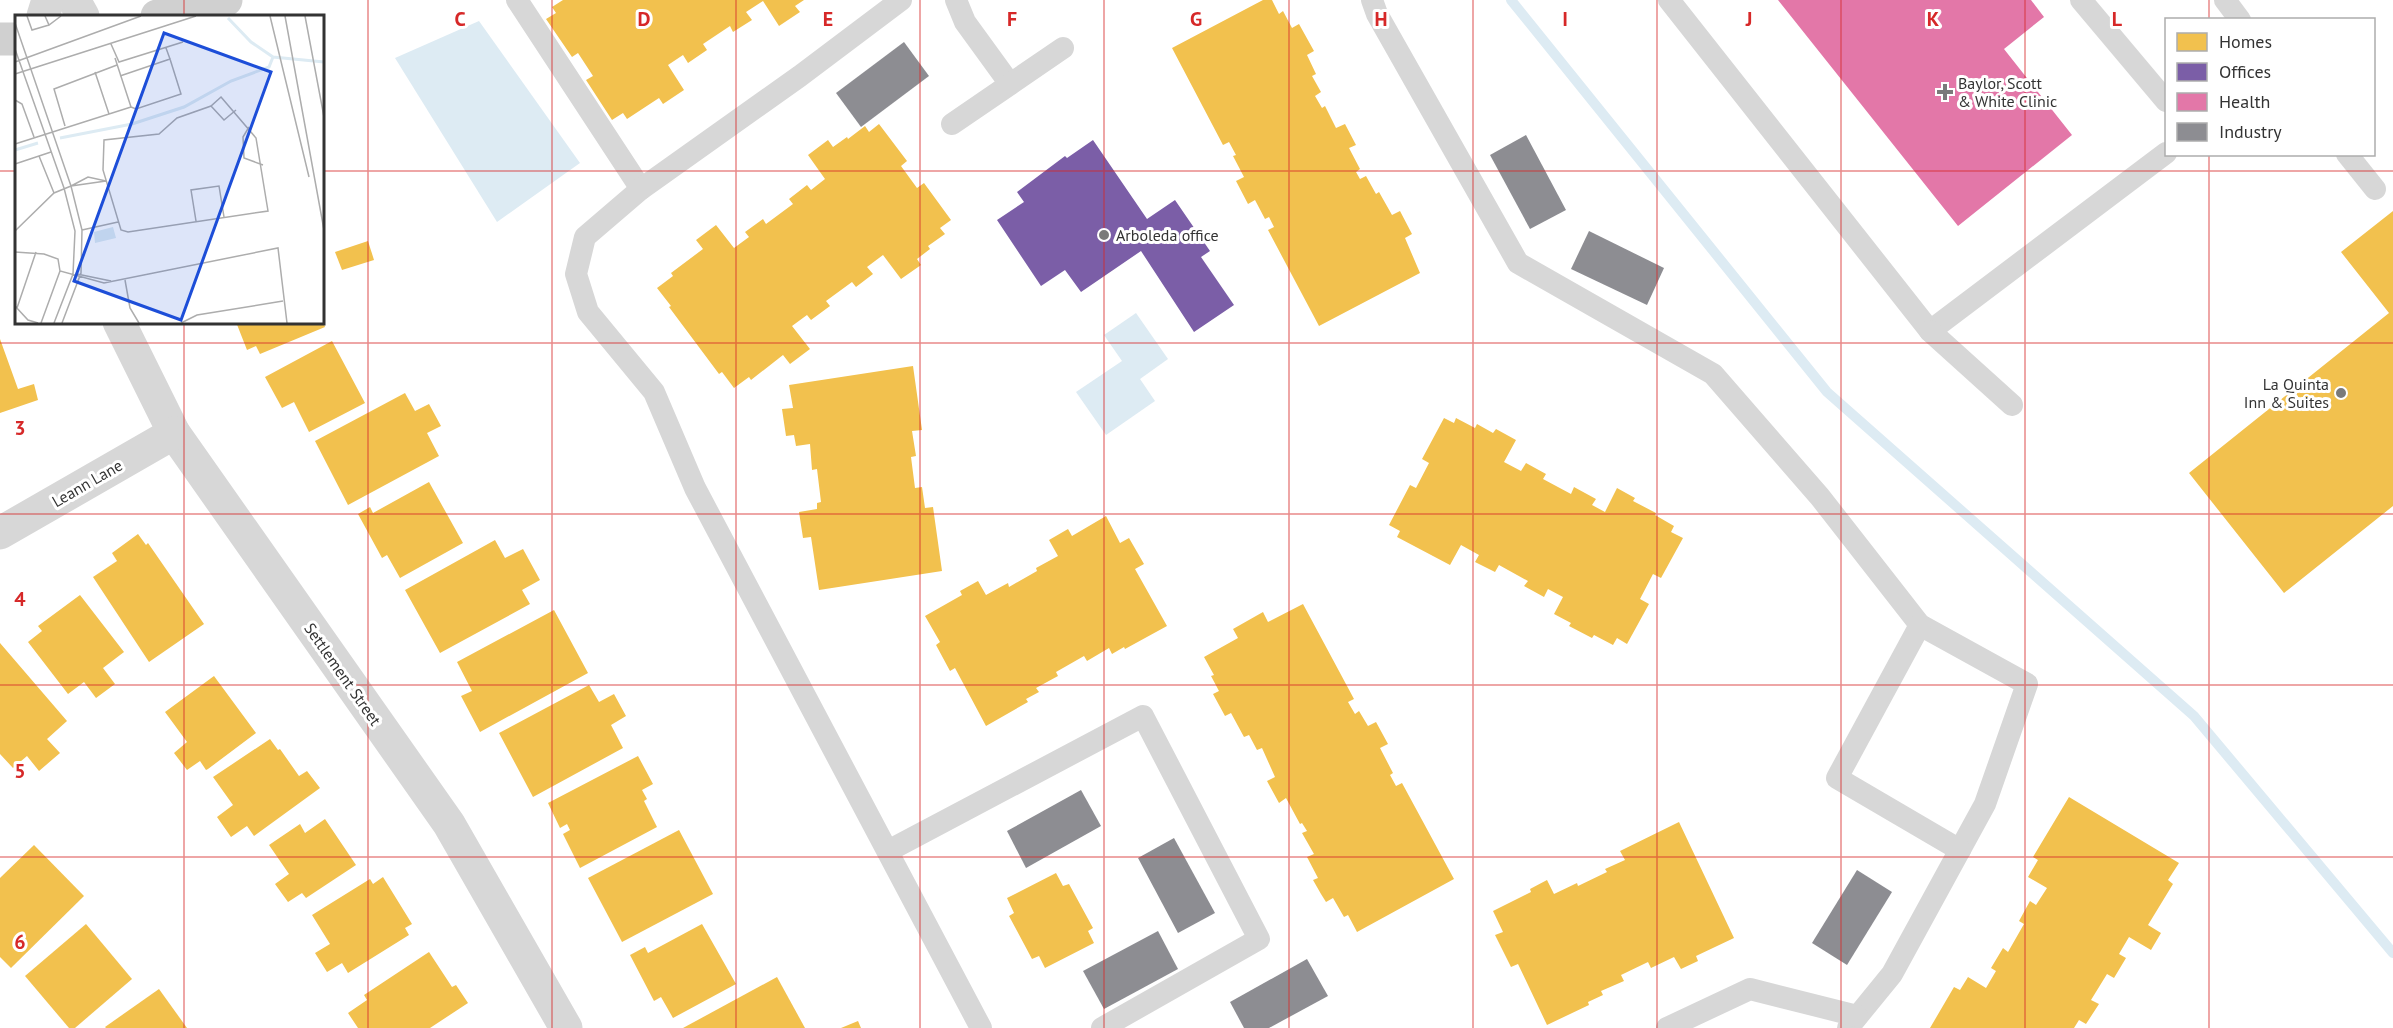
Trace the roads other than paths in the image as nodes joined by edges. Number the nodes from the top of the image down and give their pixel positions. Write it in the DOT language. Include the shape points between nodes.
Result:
graph roads {
  1 [pos="48,0"];
  2 [pos="74,0"];
  3 [pos="226,0"];
  4 [pos="517,0"];
  5 [pos="901,0"];
  6 [pos="956,0"];
  7 [pos="1372,0"];
  8 [pos="1669,0"];
  9 [pos="2081,0"];
  10 [pos="2225,0"];
  11 [pos="43,15"];
  12 [pos="82,15"];
  13 [pos="161,15"];
  14 [pos="2238,18"];
  15 [pos="1063,48"];
  16 [pos="1010,84"];
  17 [pos="2165,100"];
  18 [pos="952,124"];
  19 [pos="2165,154"];
  20 [pos="2349,156"];
  21 [pos="640,189"];
  22 [pos="2374,189"];
  23 [pos="120,324"];
  24 [pos="1930,331"];
  25 [pos="2012,405"];
  26 [pos="174,433"];
  27 [pos="0,533"];
  28 [pos="1920,626"];
  29 [pos="1959,850"];
  30 [pos="888,851"];
  31 [pos="1853,1022"];
  32 [pos="566,1028"];
  33 [pos="981,1028"];
  34 [pos="1102,1028"];
  35 [pos="1667,1028"];
  1 -- 11 [label="street"];
  2 -- 12 [label="street"];
  3 -- 13 [label="street"];
  4 -- 21 [label="lane"];
  5 -- 21 [label="lane"];
  6 -- 16 [label="lane" via="965,22"];
  7 -- 28 [label="lane" via="1518,263 1713,374 1820,497"];
  8 -- 24 [label="lane"];
  9 -- 17 [label="lane"];
  10 -- 14 [label="lane"];
  15 -- 16 [label="lane"];
  16 -- 18 [label="lane"];
  19 -- 24 [label="lane"];
  20 -- 22 [label="lane"];
  21 -- 30 [label="lane" via="585,237 576,274 588,312 654,392 694,488"];
  23 -- 26 [label="street, Settlement Street"];
  24 -- 25 [label="lane"];
  26 -- 27 [label="street, Leann Lane"];
  26 -- 32 [label="street, Settlement Street" via="449,824"];
  28 -- 29 [label="lane" via="2027,684 1985,804"];
  28 -- 29 [label="lane" via="1837,778"];
  29 -- 31 [label="lane" via="1892,974"];
  30 -- 33 [label="lane"];
  30 -- 34 [label="lane" via="1143,716 1259,939"];
  31 -- 35 [label="lane" via="1750,989"];
}
